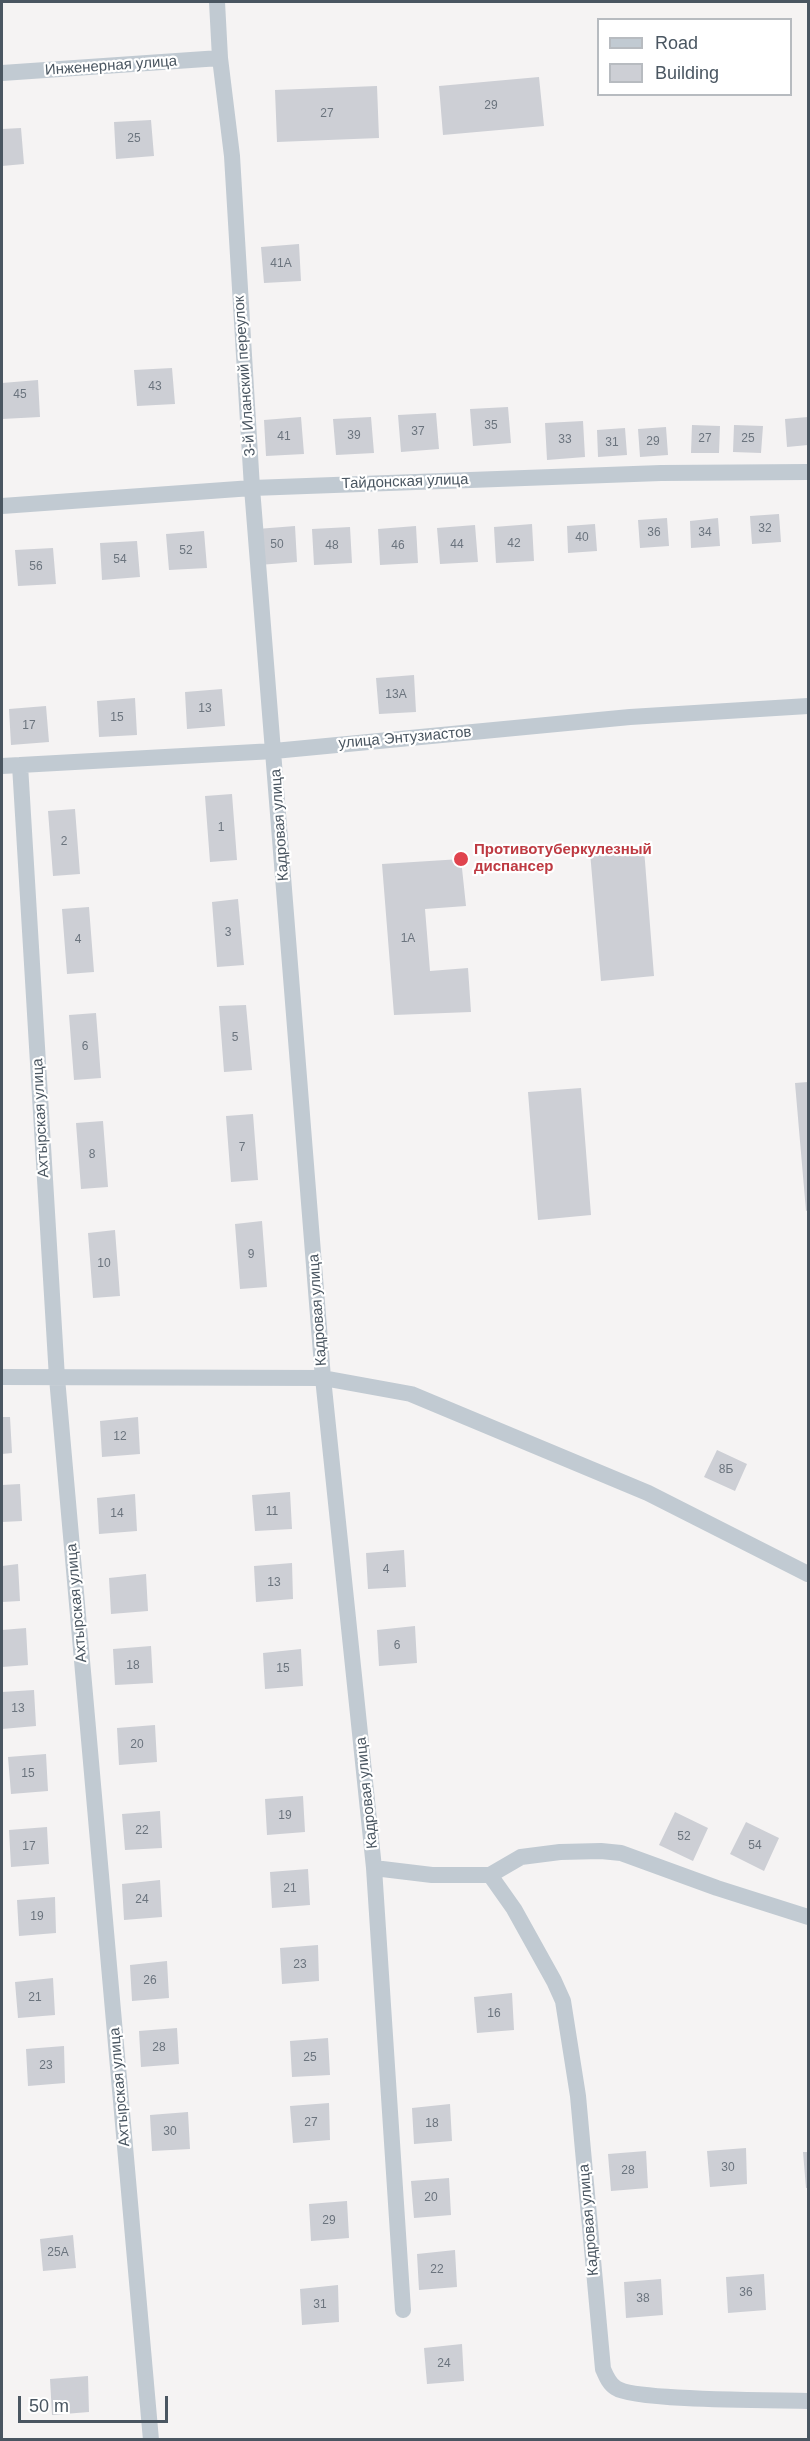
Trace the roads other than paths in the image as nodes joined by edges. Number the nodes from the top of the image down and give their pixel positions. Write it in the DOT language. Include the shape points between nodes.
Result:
graph roads {
  1 [pos="217,2"];
  2 [pos="220,58"];
  3 [pos="2,73"];
  4 [pos="808,472"];
  5 [pos="252,488"];
  6 [pos="2,507"];
  7 [pos="808,706"];
  8 [pos="274,751"];
  9 [pos="20,765"];
  10 [pos="2,766"];
  11 [pos="2,1377"];
  12 [pos="57,1378"];
  13 [pos="323,1378"];
  14 [pos="808,1574"];
  15 [pos="374,1868"];
  16 [pos="490,1875"];
  17 [pos="808,1917"];
  18 [pos="402,2310"];
  19 [pos="808,2401"];
  20 [pos="151,2439"];
  1 -- 2 [label="street, 3-й Иланский переулок"];
  2 -- 3 [label="street, Инженерная улица"];
  2 -- 5 [label="street, 3-й Иланский переулок" via="232,156"];
  4 -- 5 [label="street, Тайдонская улица" via="661,473"];
  5 -- 6 [label="street, Тайдонская улица"];
  5 -- 8 [label="street, 3-й Иланский переулок"];
  7 -- 8 [label="street, улица Энтузиастов" via="630,717"];
  8 -- 9 [label="street, улица Энтузиастов"];
  8 -- 13 [label="street, Кадровая улица"];
  9 -- 10 [label="street, улица Энтузиастов"];
  9 -- 12 [label="street, Ахтырская улица"];
  11 -- 12 [label="street"];
  12 -- 13 [label="street"];
  12 -- 20 [label="street, Ахтырская улица"];
  13 -- 14 [label="street" via="411,1394 648,1493"];
  13 -- 15 [label="street, Кадровая улица"];
  15 -- 16 [label="street, Кадровая улица" via="432,1875"];
  15 -- 18 [label="street, Кадровая улица"];
  16 -- 17 [label="street" via="521,1857 560,1852 621,1853"];
  16 -- 19 [label="street, Кадровая улица" via="514,1909 564,2001 578,2096 603,2369 608,2380 626,2392"];
}
